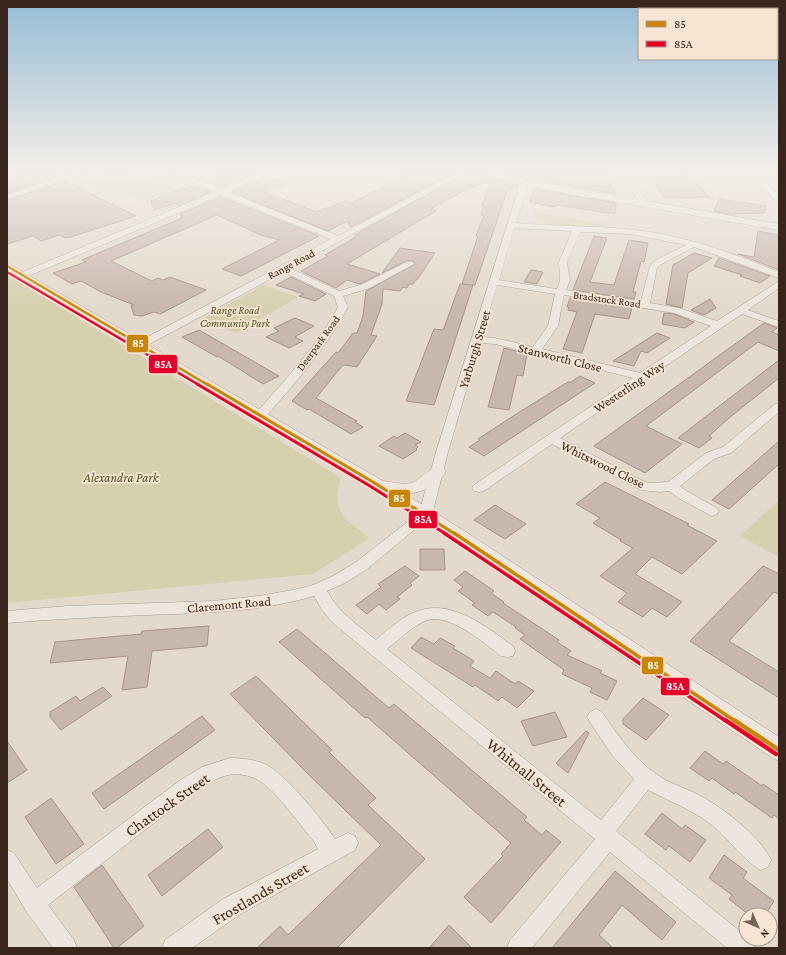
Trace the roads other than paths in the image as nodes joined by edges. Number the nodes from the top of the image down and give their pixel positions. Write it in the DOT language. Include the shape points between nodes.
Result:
graph roads {
  1 [pos="163,217"];
  2 [pos="283,217"];
  3 [pos="380,217"];
  4 [pos="514,217"];
  5 [pos="720,217"];
  6 [pos="512,225"];
  7 [pos="779,227"];
  8 [pos="577,230"];
  9 [pos="338,239"];
  10 [pos="693,244"];
  11 [pos="410,264"];
  12 [pos="7,266"];
  13 [pos="283,268"];
  14 [pos="779,274"];
  15 [pos="23,275"];
  16 [pos="494,282"];
  17 [pos="779,284"];
  18 [pos="560,292"];
  19 [pos="338,294"];
  20 [pos="645,305"];
  21 [pos="740,310"];
  22 [pos="779,324"];
  23 [pos="718,325"];
  24 [pos="478,340"];
  25 [pos="140,345"];
  26 [pos="536,351"];
  27 [pos="642,377"];
  28 [pos="779,406"];
  29 [pos="260,416"];
  30 [pos="552,439"];
  31 [pos="438,472"];
  32 [pos="675,484"];
  33 [pos="377,485"];
  34 [pos="479,488"];
  35 [pos="712,511"];
  36 [pos="425,515"];
  37 [pos="318,590"];
  38 [pos="7,617"];
  39 [pos="376,649"];
  40 [pos="507,651"];
  41 [pos="596,717"];
  42 [pos="779,750"];
  43 [pos="646,779"];
  44 [pos="606,835"];
  45 [pos="340,847"];
  46 [pos="7,860"];
  47 [pos="761,860"];
  48 [pos="34,903"];
  49 [pos="66,948"];
  50 [pos="173,948"];
  51 [pos="518,948"];
  52 [pos="744,948"];
  1 -- 15 [label="street"];
  2 -- 9 [label="street"];
  3 -- 9 [label="street, Range Road"];
  4 -- 6 [label="street, Yarburgh Street"];
  5 -- 7 [label="street"];
  6 -- 8 [label="street"];
  6 -- 16 [label="street, Yarburgh Street"];
  8 -- 10 [label="street" via="630,232"];
  8 -- 18 [label="street" via="563,262 565,280"];
  9 -- 13 [label="street, Range Road"];
  10 -- 14 [label="street" via="729,254"];
  10 -- 20 [label="street" via="657,263 653,268"];
  11 -- 19 [label="street" via="367,286"];
  12 -- 15 [label="street"];
  13 -- 19 [label="street"];
  13 -- 25 [label="street, Range Road"];
  15 -- 25 [label="street"];
  16 -- 18 [label="street, Bradstock Road"];
  16 -- 24 [label="street, Yarburgh Street"];
  17 -- 21 [label="street, Westerling Way"];
  18 -- 20 [label="street, Bradstock Road"];
  18 -- 26 [label="street" via="553,326"];
  19 -- 29 [label="street, Deerpark Road" via="343,307 334,325"];
  20 -- 23 [label="street, Bradstock Road" via="676,310"];
  21 -- 22 [label="street"];
  21 -- 23 [label="street, Westerling Way"];
  23 -- 27 [label="street, Westerling Way"];
  24 -- 26 [label="street, Stanworth Close"];
  24 -- 31 [label="street, Yarburgh Street"];
  25 -- 29 [label="street"];
  26 -- 27 [label="street, Stanworth Close"];
  27 -- 30 [label="street, Westerling Way"];
  28 -- 32 [label="street" via="727,450 710,456"];
  29 -- 33 [label="street"];
  30 -- 32 [label="street, Whitswood Close" via="646,487 660,488"];
  30 -- 34 [label="street, Westerling Way"];
  31 -- 33 [label="street" via="422,486 412,489"];
  31 -- 36 [label="street, Yarburgh Street"];
  32 -- 35 [label="street" via="682,495"];
  33 -- 36 [label="street"];
  36 -- 37 [label="street, Claremont Road" via="361,566"];
  36 -- 42 [label="street"];
  37 -- 38 [label="street, Claremont Road" via="278,599 213,607 68,612"];
  37 -- 39 [label="street, Whitnall Street" via="327,606 340,620"];
  39 -- 40 [label="street" via="419,616 431,612 470,625"];
  39 -- 44 [label="street, Whitnall Street"];
  41 -- 43 [label="street" via="612,742"];
  43 -- 44 [label="street"];
  43 -- 47 [label="street" via="710,813 738,834"];
  44 -- 51 [label="street"];
  44 -- 52 [label="street, Whitnall Street"];
  45 -- 48 [label="street, Chattock Street" via="320,833 278,785 262,772 230,766 209,773 186,787"];
  45 -- 50 [label="street, Frostlands Street" via="231,907"];
  46 -- 48 [label="street"];
  48 -- 49 [label="street"];
}
